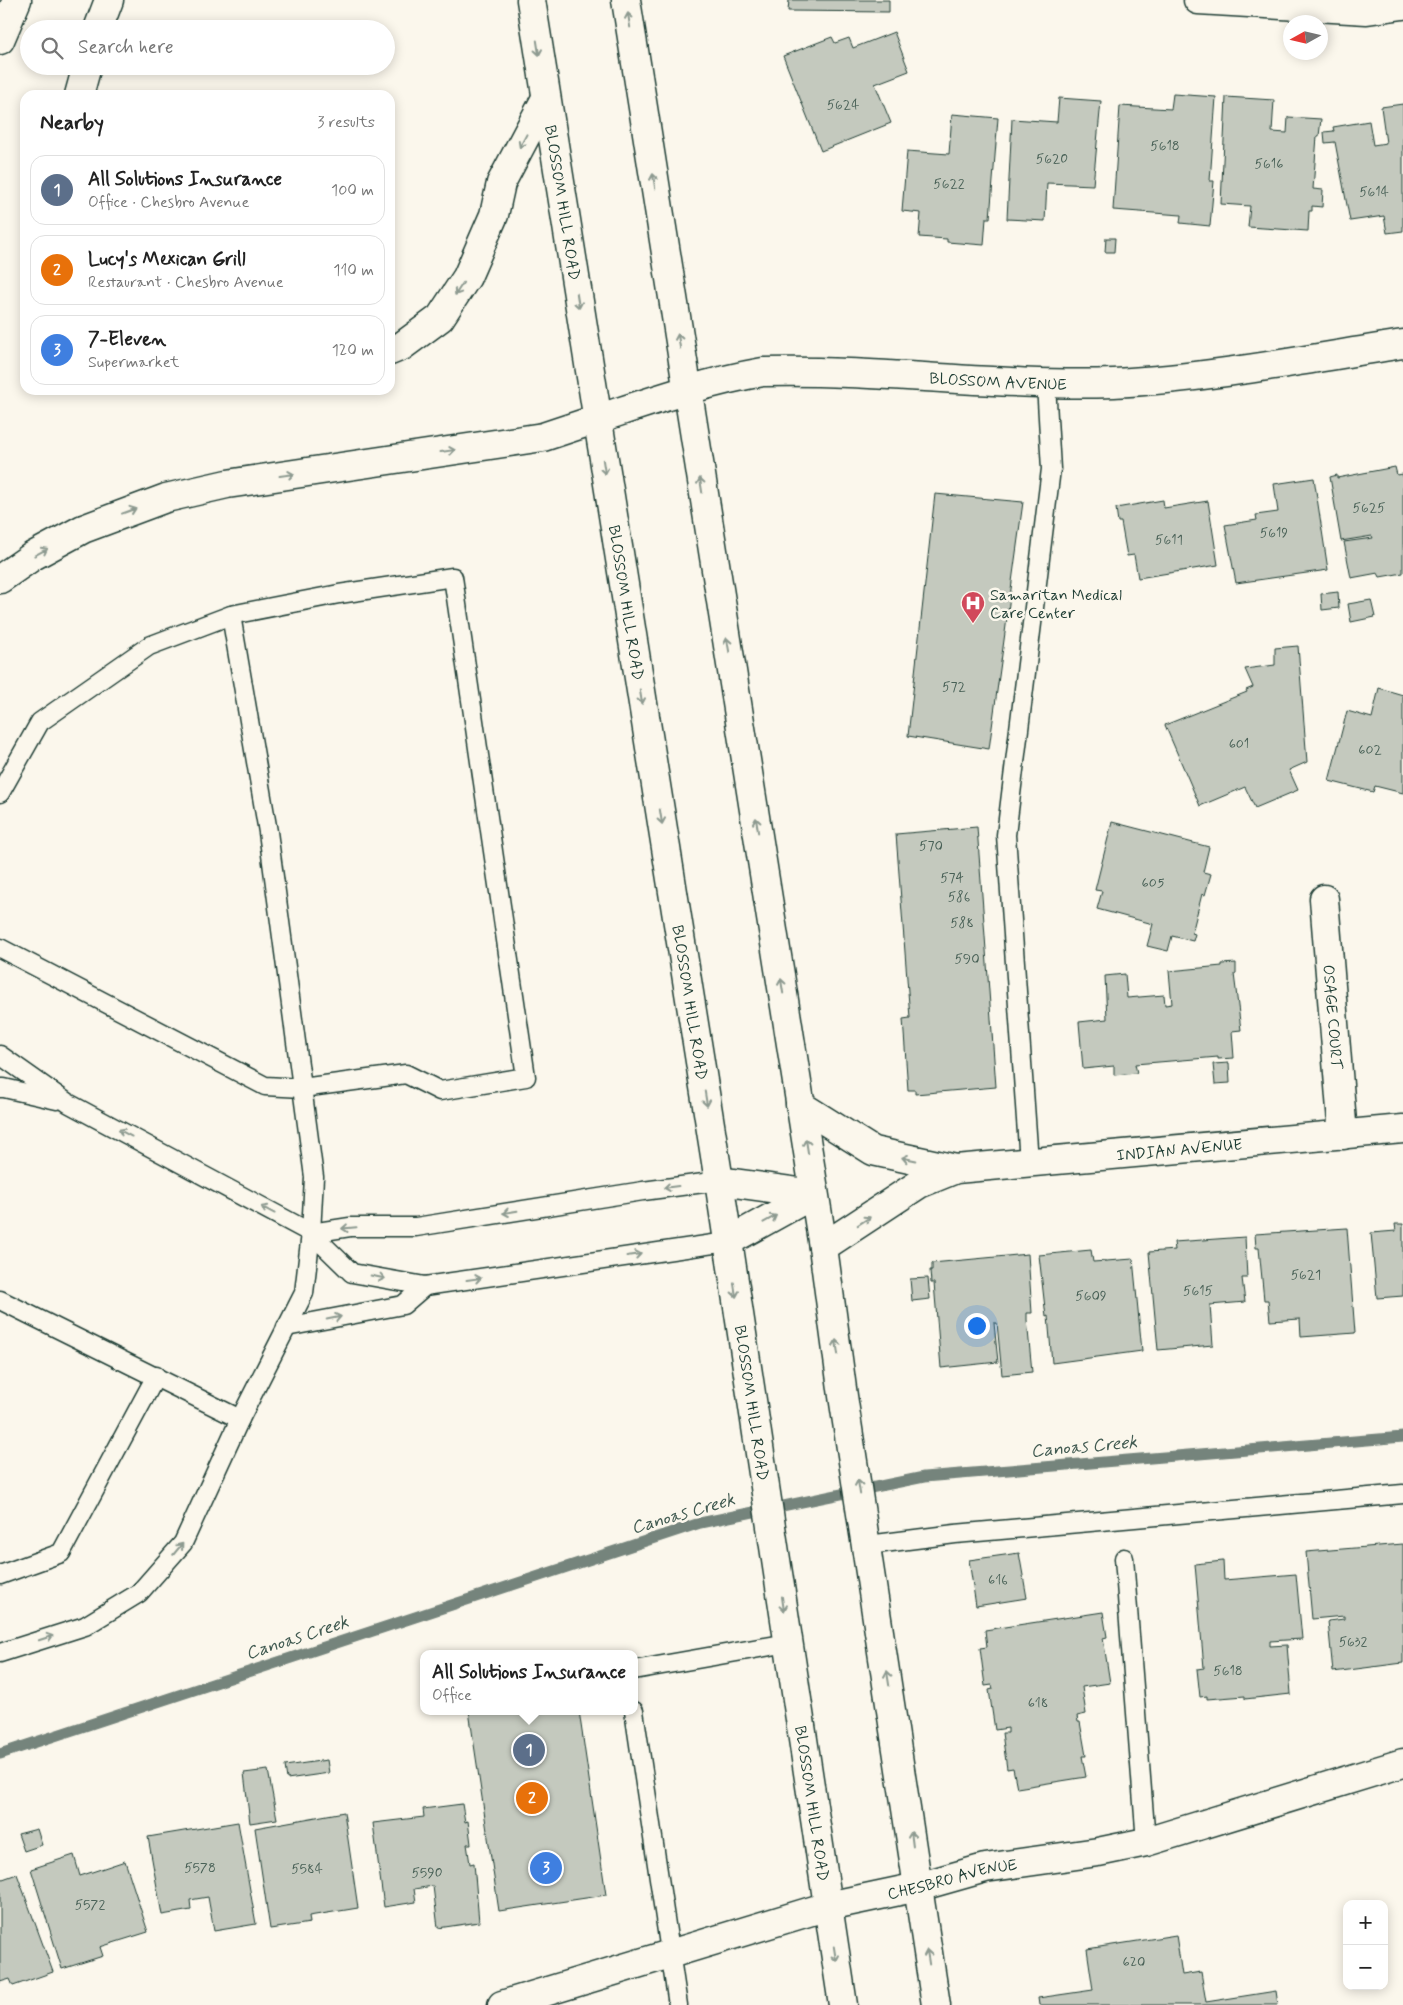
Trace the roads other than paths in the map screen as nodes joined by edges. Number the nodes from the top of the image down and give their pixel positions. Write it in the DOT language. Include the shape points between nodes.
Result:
graph roads {
  1 [pos="17,0"];
  2 [pos="109,0"];
  3 [pos="530,0"];
  4 [pos="626,0"];
  5 [pos="1198,0"];
  6 [pos="1403,5"];
  7 [pos="101,20"];
  8 [pos="0,40"];
  9 [pos="85,75"];
  10 [pos="80,90"];
  11 [pos="546,98"];
  12 [pos="1403,344"];
  13 [pos="395,350"];
  14 [pos="1046,384"];
  15 [pos="686,390"];
  16 [pos="597,419"];
  17 [pos="0,579"];
  18 [pos="231,615"];
  19 [pos="0,793"];
  20 [pos="1324,899"];
  21 [pos="0,948"];
  22 [pos="0,1054"];
  23 [pos="0,1088"];
  24 [pos="302,1088"];
  25 [pos="68,1103"];
  26 [pos="800,1105"];
  27 [pos="1403,1130"];
  28 [pos="1343,1134"];
  29 [pos="1029,1162"];
  30 [pos="956,1169"];
  31 [pos="719,1181"];
  32 [pos="814,1194"];
  33 [pos="311,1233"];
  34 [pos="727,1242"];
  35 [pos="823,1248"];
  36 [pos="425,1286"];
  37 [pos="0,1300"];
  38 [pos="286,1327"];
  39 [pos="156,1376"];
  40 [pos="240,1419"];
  41 [pos="1403,1494"];
  42 [pos="867,1540"];
  43 [pos="1124,1558"];
  44 [pos="0,1575"];
  45 [pos="788,1643"];
  46 [pos="0,1653"];
  47 [pos="638,1669"];
  48 [pos="635,1715"];
  49 [pos="1403,1763"];
  50 [pos="1146,1842"];
  51 [pos="918,1887"];
  52 [pos="828,1906"];
  53 [pos="670,1954"];
  54 [pos="502,2005"];
  55 [pos="678,2005"];
  56 [pos="843,2005"];
  57 [pos="936,2005"];
  1 -- 8 [label="main road"];
  2 -- 7 [label="main road"];
  3 -- 11 [label="main road, BLOSSOM HILL ROAD, one-way"];
  15 -- 4 [label="main road, one-way"];
  5 -- 6 [label="main road" via="1367,10"];
  9 -- 10 [label="main road"];
  11 -- 13 [label="main road, one-way" via="501,183 494,215 467,277 440,318"];
  11 -- 16 [label="main road, BLOSSOM HILL ROAD, one-way"];
  12 -- 14 [label="main road, BLOSSOM AVENUE" via="1175,377"];
  14 -- 15 [label="main road, BLOSSOM AVENUE" via="772,372 724,379"];
  14 -- 29 [label="lane" via="1051,469 1006,834"];
  15 -- 16 [label="main road, BLOSSOM AVENUE"];
  26 -- 15 [label="main road, one-way"];
  17 -- 16 [label="main road, BLOSSOM AVENUE, one-way" via="33,556 84,529 166,498 228,484 543,437"];
  16 -- 31 [label="main road, BLOSSOM HILL ROAD, one-way"];
  18 -- 19 [label="lane" via="149,646 40,722"];
  18 -- 24 [label="lane" via="268,832"];
  18 -- 24 [label="lane" via="339,594 454,577 526,1077 440,1091 406,1074"];
  20 -- 28 [label="main road, OSAGE COURT"];
  21 -- 24 [label="lane" via="265,1086"];
  22 -- 25 [label="lane"];
  23 -- 25 [label="lane"];
  24 -- 33 [label="lane" via="314,1176"];
  33 -- 25 [label="lane, one-way"];
  30 -- 26 [label="main road, INDIAN AVENUE, one-way" via="873,1151"];
  32 -- 26 [label="main road, one-way"];
  27 -- 28 [label="main road, INDIAN AVENUE"];
  28 -- 29 [label="main road, INDIAN AVENUE"];
  29 -- 30 [label="main road, INDIAN AVENUE"];
  35 -- 30 [label="main road, INDIAN AVENUE, one-way" via="919,1184"];
  31 -- 32 [label="main road"];
  31 -- 33 [label="lane, one-way" via="416,1227 350,1227"];
  31 -- 34 [label="main road, BLOSSOM HILL ROAD"];
  34 -- 32 [label="main road, one-way"];
  32 -- 35 [label="main road"];
  33 -- 36 [label="lane, one-way" via="352,1273"];
  33 -- 38 [label="lane" via="304,1293"];
  36 -- 34 [label="lane, one-way"];
  34 -- 45 [label="main road, BLOSSOM HILL ROAD, one-way"];
  42 -- 35 [label="main road, one-way"];
  38 -- 36 [label="lane, one-way" via="403,1306"];
  37 -- 39 [label="lane"];
  38 -- 40 [label="lane"];
  39 -- 40 [label="lane"];
  39 -- 44 [label="lane" via="61,1554"];
  46 -- 40 [label="lane, one-way" via="85,1626 139,1593 183,1543"];
  41 -- 42 [label="lane"];
  51 -- 42 [label="main road, one-way"];
  43 -- 50 [label="lane"];
  45 -- 47 [label="lane"];
  45 -- 52 [label="main road, BLOSSOM HILL ROAD"];
  48 -- 53 [label="lane"];
  49 -- 50 [label="main road, CHESBRO AVENUE"];
  50 -- 51 [label="main road, CHESBRO AVENUE" via="986,1868"];
  51 -- 52 [label="main road, CHESBRO AVENUE"];
  57 -- 51 [label="main road, one-way"];
  52 -- 53 [label="main road, CHESBRO AVENUE"];
  52 -- 56 [label="main road, BLOSSOM HILL ROAD, one-way"];
  53 -- 54 [label="main road, CHESBRO AVENUE"];
  53 -- 55 [label="lane"];
}
